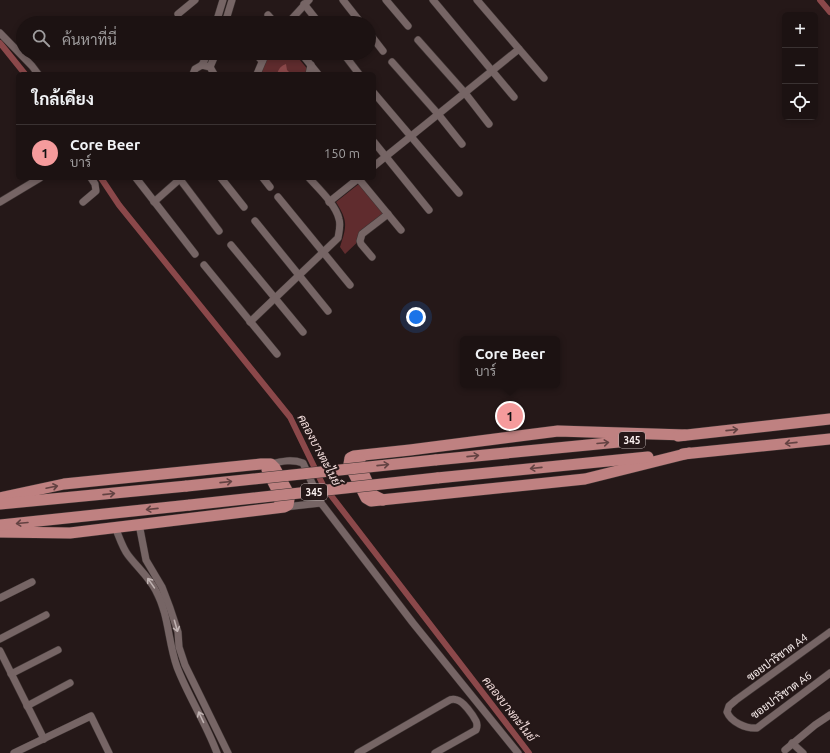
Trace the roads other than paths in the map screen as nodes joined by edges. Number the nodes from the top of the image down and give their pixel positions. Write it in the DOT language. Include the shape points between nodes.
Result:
graph roads {
  1 [pos="195,0"];
  2 [pos="223,0"];
  3 [pos="232,0"];
  4 [pos="343,0"];
  5 [pos="386,0"];
  6 [pos="433,0"];
  7 [pos="477,0"];
  8 [pos="306,2"];
  9 [pos="178,14"];
  10 [pos="218,16"];
  11 [pos="227,16"];
  12 [pos="294,16"];
  13 [pos="315,16"];
  14 [pos="356,16"];
  15 [pos="408,26"];
  16 [pos="0,33"];
  17 [pos="418,40"];
  18 [pos="376,42"];
  19 [pos="519,49"];
  20 [pos="16,50"];
  21 [pos="383,51"];
  22 [pos="26,60"];
  23 [pos="204,60"];
  24 [pos="213,60"];
  25 [pos="307,60"];
  26 [pos="349,60"];
  27 [pos="262,61"];
  28 [pos="392,62"];
  29 [pos="202,65"];
  30 [pos="311,65"];
  31 [pos="210,67"];
  32 [pos="491,71"];
  33 [pos="36,72"];
  34 [pos="194,72"];
  35 [pos="213,72"];
  36 [pos="258,72"];
  37 [pos="309,72"];
  38 [pos="316,72"];
  39 [pos="358,72"];
  40 [pos="544,78"];
  41 [pos="465,93"];
  42 [pos="376,95"];
  43 [pos="514,97"];
  44 [pos="438,114"];
  45 [pos="489,124"];
  46 [pos="411,137"];
  47 [pos="376,144"];
  48 [pos="462,144"];
  49 [pos="386,157"];
  50 [pos="376,164"];
  51 [pos="37,180"];
  52 [pos="92,180"];
  53 [pos="138,180"];
  54 [pos="178,180"];
  55 [pos="181,180"];
  56 [pos="223,180"];
  57 [pos="265,180"];
  58 [pos="312,180"];
  59 [pos="356,180"];
  60 [pos="361,180"];
  61 [pos="270,187"];
  62 [pos="459,193"];
  63 [pos="278,197"];
  64 [pos="0,202"];
  65 [pos="83,202"];
  66 [pos="154,202"];
  67 [pos="329,202"];
  68 [pos="244,207"];
  69 [pos="430,210"];
  70 [pos="388,214"];
  71 [pos="255,221"];
  72 [pos="401,230"];
  73 [pos="219,231"];
  74 [pos="230,245"];
  75 [pos="323,252"];
  76 [pos="195,254"];
  77 [pos="372,258"];
  78 [pos="204,265"];
  79 [pos="299,275"];
  80 [pos="350,285"];
  81 [pos="274,298"];
  82 [pos="328,311"];
  83 [pos="250,322"];
  84 [pos="303,332"];
  85 [pos="277,354"];
  86 [pos="830,420"];
  87 [pos="541,434"];
  88 [pos="685,435"];
  89 [pos="830,439"];
  90 [pos="544,449"];
  91 [pos="689,453"];
  92 [pos="266,464"];
  93 [pos="565,466"];
  94 [pos="567,480"];
  95 [pos="86,482"];
  96 [pos="87,496"];
  97 [pos="0,498"];
  98 [pos="320,503"];
  99 [pos="0,504"];
  100 [pos="284,507"];
  101 [pos="271,509"];
  102 [pos="76,518"];
  103 [pos="140,524"];
  104 [pos="0,525"];
  105 [pos="115,527"];
  106 [pos="0,532"];
  107 [pos="77,532"];
  108 [pos="146,560"];
  109 [pos="137,565"];
  110 [pos="32,582"];
  111 [pos="0,598"];
  112 [pos="46,615"];
  113 [pos="830,632"];
  114 [pos="0,640"];
  115 [pos="175,648"];
  116 [pos="58,650"];
  117 [pos="0,651"];
  118 [pos="830,673"];
  119 [pos="11,674"];
  120 [pos="70,684"];
  121 [pos="28,706"];
  122 [pos="830,715"];
  123 [pos="744,726"];
  124 [pos="44,739"];
  125 [pos="222,742"];
  126 [pos="792,744"];
  127 [pos="214,745"];
  128 [pos="785,750"];
  129 [pos="106,752"];
  130 [pos="14,753"];
  131 [pos="217,753"];
  132 [pos="228,753"];
  133 [pos="358,753"];
  134 [pos="436,753"];
  135 [pos="518,753"];
  136 [pos="803,753"];
  1 -- 9 [label="street"];
  2 -- 10 [label="street"];
  3 -- 11 [label="street"];
  4 -- 14 [label="street"];
  5 -- 15 [label="street"];
  6 -- 32 [label="street"];
  7 -- 19 [label="street"];
  8 -- 12 [label="street"];
  8 -- 13 [label="street"];
  16 -- 20 [label="street"];
  17 -- 41 [label="street"];
  18 -- 21 [label="street"];
  19 -- 32 [label="street"];
  19 -- 40 [label="street"];
  22 -- 33 [label="street"];
  23 -- 29 [label="street"];
  24 -- 31 [label="street"];
  25 -- 30 [label="street"];
  26 -- 39 [label="street"];
  27 -- 36 [label="street"];
  28 -- 44 [label="street"];
  29 -- 31 [label="street"];
  29 -- 34 [label="street"];
  30 -- 37 [label="street"];
  30 -- 38 [label="street"];
  31 -- 35 [label="street"];
  32 -- 41 [label="street"];
  32 -- 43 [label="street"];
  41 -- 44 [label="street"];
  41 -- 45 [label="street"];
  42 -- 46 [label="street"];
  44 -- 46 [label="street"];
  44 -- 48 [label="street"];
  46 -- 49 [label="street"];
  46 -- 62 [label="street"];
  47 -- 49 [label="street"];
  49 -- 50 [label="street"];
  49 -- 69 [label="street"];
  51 -- 64 [label="street"];
  52 -- 65 [label="street" via="96,184 96,191"];
  53 -- 66 [label="street"];
  54 -- 66 [label="street"];
  55 -- 73 [label="street"];
  56 -- 68 [label="street"];
  57 -- 61 [label="street"];
  58 -- 67 [label="street"];
  59 -- 67 [label="street"];
  60 -- 70 [label="street"];
  63 -- 75 [label="street"];
  66 -- 76 [label="street"];
  67 -- 75 [label="street" via="340,220 340,229 338,238"];
  70 -- 72 [label="street"];
  70 -- 77 [label="street" via="360,237 360,244"];
  71 -- 79 [label="street"];
  74 -- 81 [label="street"];
  75 -- 79 [label="street"];
  75 -- 80 [label="street"];
  78 -- 83 [label="street"];
  79 -- 81 [label="street"];
  79 -- 82 [label="street"];
  81 -- 83 [label="street"];
  81 -- 84 [label="street"];
  83 -- 85 [label="street"];
  88 -- 86 [label="main road, 345, one-way"];
  87 -- 88 [label="main road" via="558,431"];
  87 -- 90 [label="main road" via="552,434 556,439 554,446"];
  87 -- 94 [label="main road" via="370,453 361,458 359,463 373,495 383,500"];
  90 -- 88 [label="main road, 345, one-way"];
  89 -- 91 [label="main road, 345, one-way"];
  96 -- 90 [label="main road, 345, one-way, bridge"];
  91 -- 93 [label="main road, 345"];
  91 -- 94 [label="main road" via="585,479"];
  92 -- 95 [label="main road"];
  92 -- 98 [label="street" via="287,460 303,463"];
  92 -- 100 [label="main road" via="275,468 288,492 289,502"];
  92 -- 101 [label="main road" via="281,502"];
  93 -- 94 [label="main road" via="580,468 581,471 579,476"];
  93 -- 102 [label="main road, 345, one-way, bridge"];
  95 -- 96 [label="main road" via="73,486 71,490 73,494"];
  97 -- 95 [label="main road, one-way" via="64,484"];
  96 -- 99 [label="main road, 345"];
  98 -- 100 [label="street"];
  98 -- 135 [label="street"];
  100 -- 101 [label="main road"];
  101 -- 103 [label="main road"];
  102 -- 104 [label="main road, 345, one-way"];
  102 -- 107 [label="main road" via="69,526"];
  103 -- 105 [label="main road"];
  103 -- 108 [label="street"];
  105 -- 107 [label="main road"];
  105 -- 109 [label="street" via="127,553"];
  106 -- 107 [label="main road"];
  108 -- 109 [label="street"];
  108 -- 115 [label="street, one-way" via="162,587 178,632"];
  115 -- 109 [label="street, one-way" via="160,599"];
  110 -- 111 [label="street"];
  112 -- 114 [label="street"];
  113 -- 123 [label="street, ซอยปาริชาต A4" via="729,706 726,712 729,717"];
  115 -- 125 [label="street"];
  127 -- 115 [label="street, one-way" via="178,668"];
  116 -- 119 [label="street"];
  117 -- 119 [label="street"];
  118 -- 123 [label="street, ซอยปาริชาต A6" via="757,728"];
  119 -- 121 [label="street"];
  120 -- 121 [label="street"];
  121 -- 124 [label="street"];
  122 -- 126 [label="street"];
  124 -- 129 [label="street" via="91,716"];
  124 -- 130 [label="street"];
  125 -- 127 [label="street"];
  125 -- 132 [label="street"];
  126 -- 128 [label="street"];
  126 -- 136 [label="street"];
  127 -- 131 [label="street"];
  133 -- 134 [label="street" via="448,700 458,700 476,721 476,730"];
}
